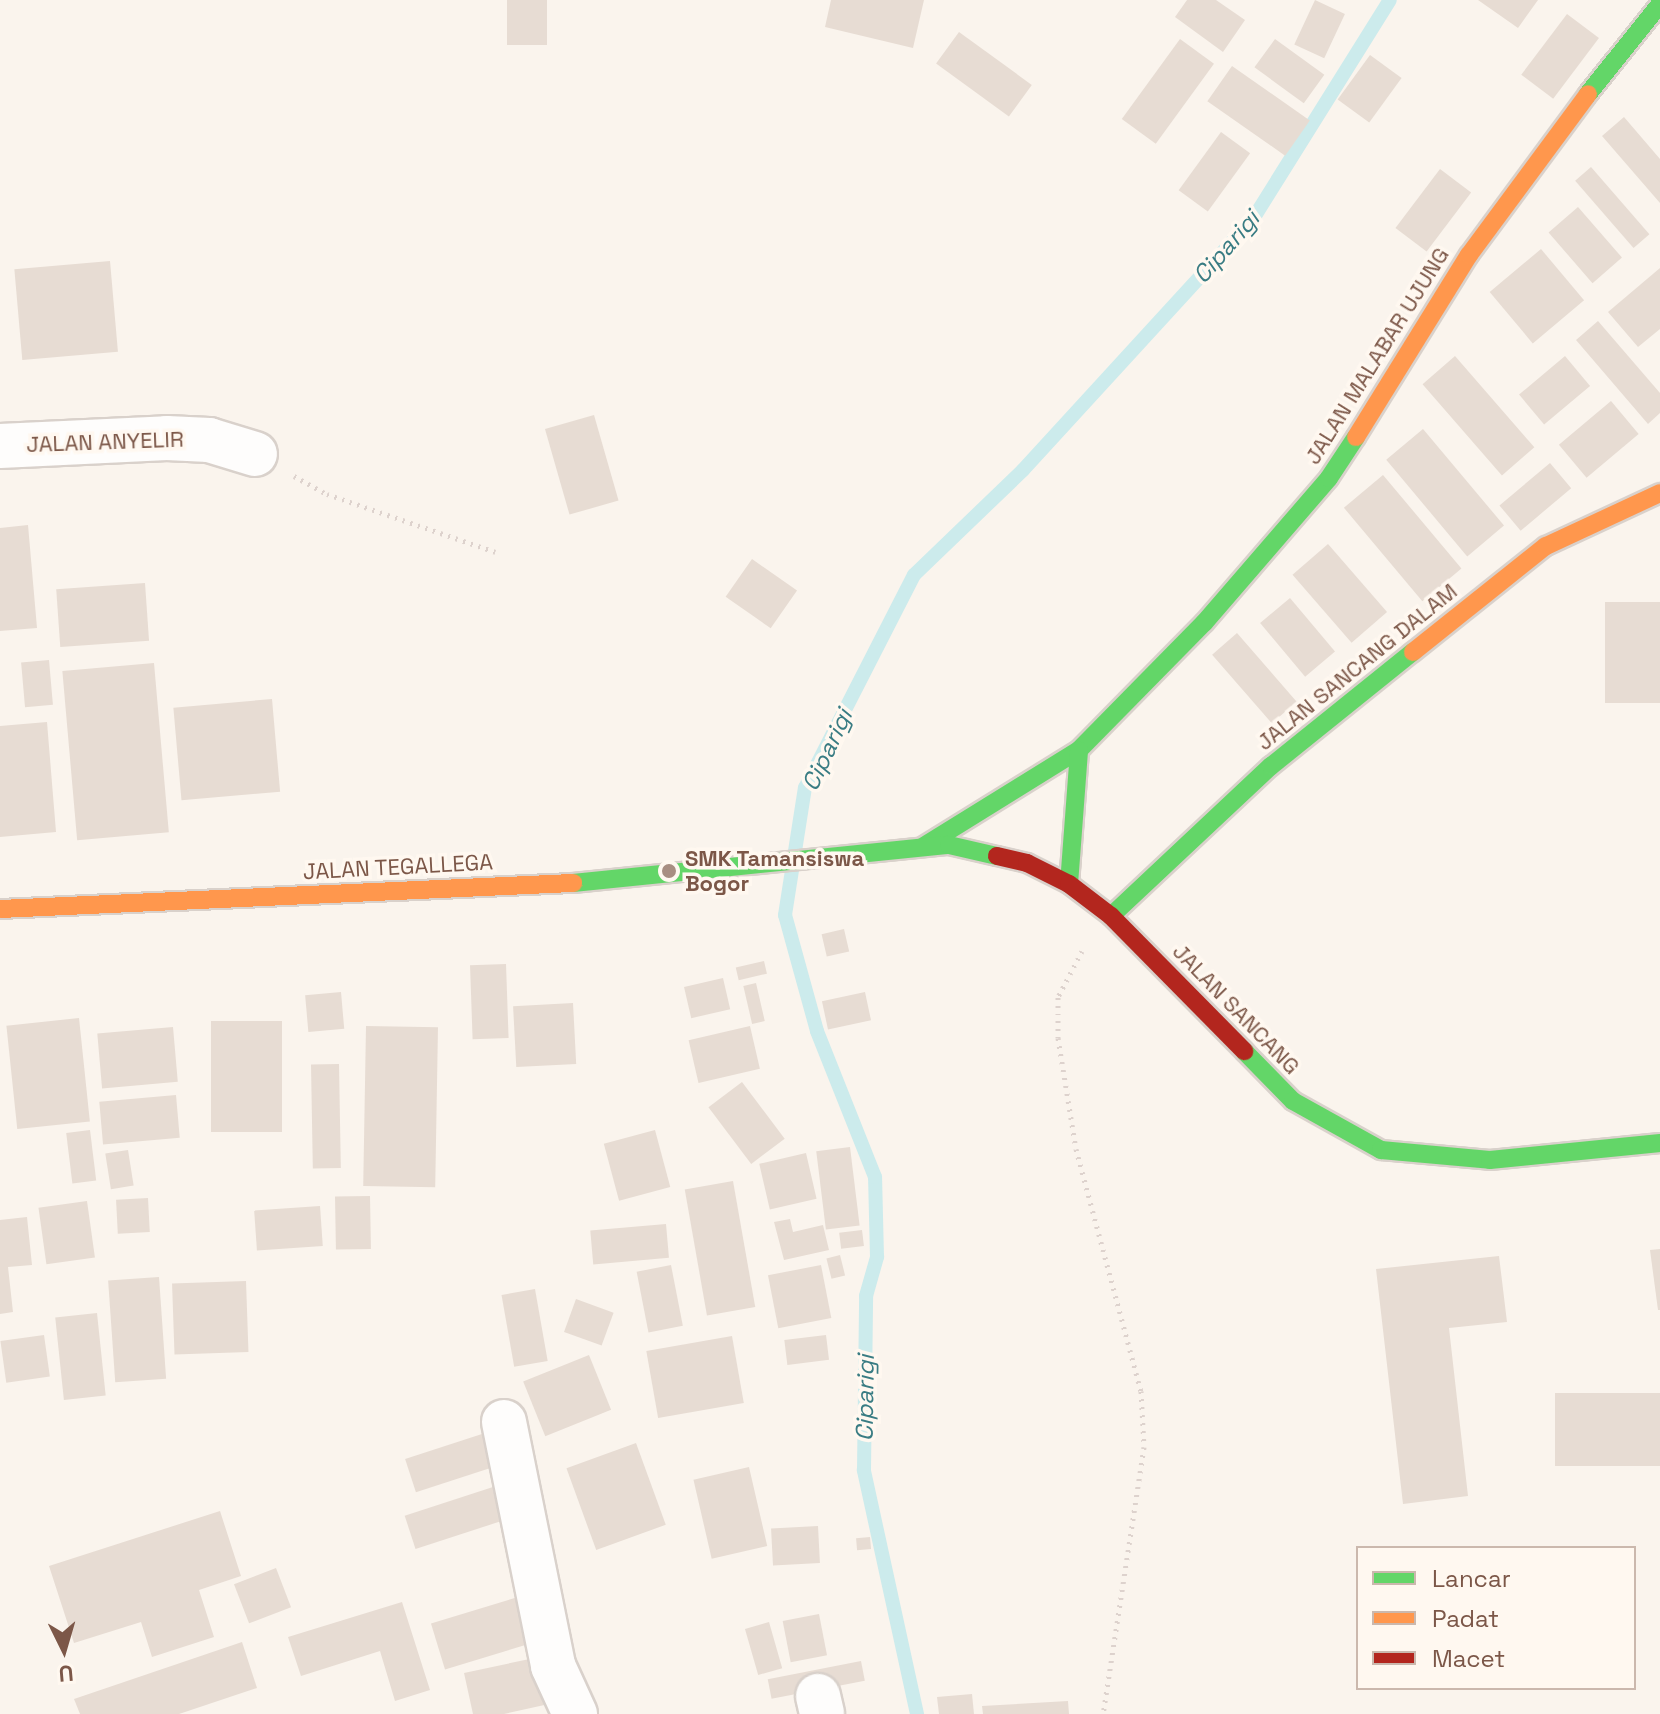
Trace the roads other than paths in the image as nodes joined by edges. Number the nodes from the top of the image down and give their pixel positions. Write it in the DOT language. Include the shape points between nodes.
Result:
graph roads {
  1 [pos="1660,4"];
  2 [pos="0,446"];
  3 [pos="255,454"];
  4 [pos="1660,493"];
  5 [pos="1079,750"];
  6 [pos="924,846"];
  7 [pos="797,859"];
  8 [pos="1069,884"];
  9 [pos="0,909"];
  10 [pos="1111,916"];
  11 [pos="1660,1143"];
  12 [pos="504,1422"];
  13 [pos="575,1714"];
  1 -- 5 [label="street, JALAN MALABAR UJUNG" via="1564,123 1469,255 1398,376 1329,478 1204,623"];
  2 -- 3 [label="street, JALAN ANYELIR" via="167,438 209,440"];
  4 -- 10 [label="street, JALAN SANCANG DALAM" via="1546,546 1271,766"];
  5 -- 6 [label="street, JALAN MALABAR UJUNG"];
  5 -- 8 [label="street"];
  6 -- 7 [label="street, JALAN SANCANG"];
  6 -- 8 [label="street, JALAN SANCANG" via="949,845 1027,863"];
  7 -- 9 [label="street, JALAN TEGALLEGA" via="578,883"];
  8 -- 10 [label="street, JALAN SANCANG"];
  10 -- 11 [label="street, JALAN SANCANG" via="1293,1101 1381,1150 1490,1160"];
  12 -- 13 [label="street" via="553,1666"];
}
